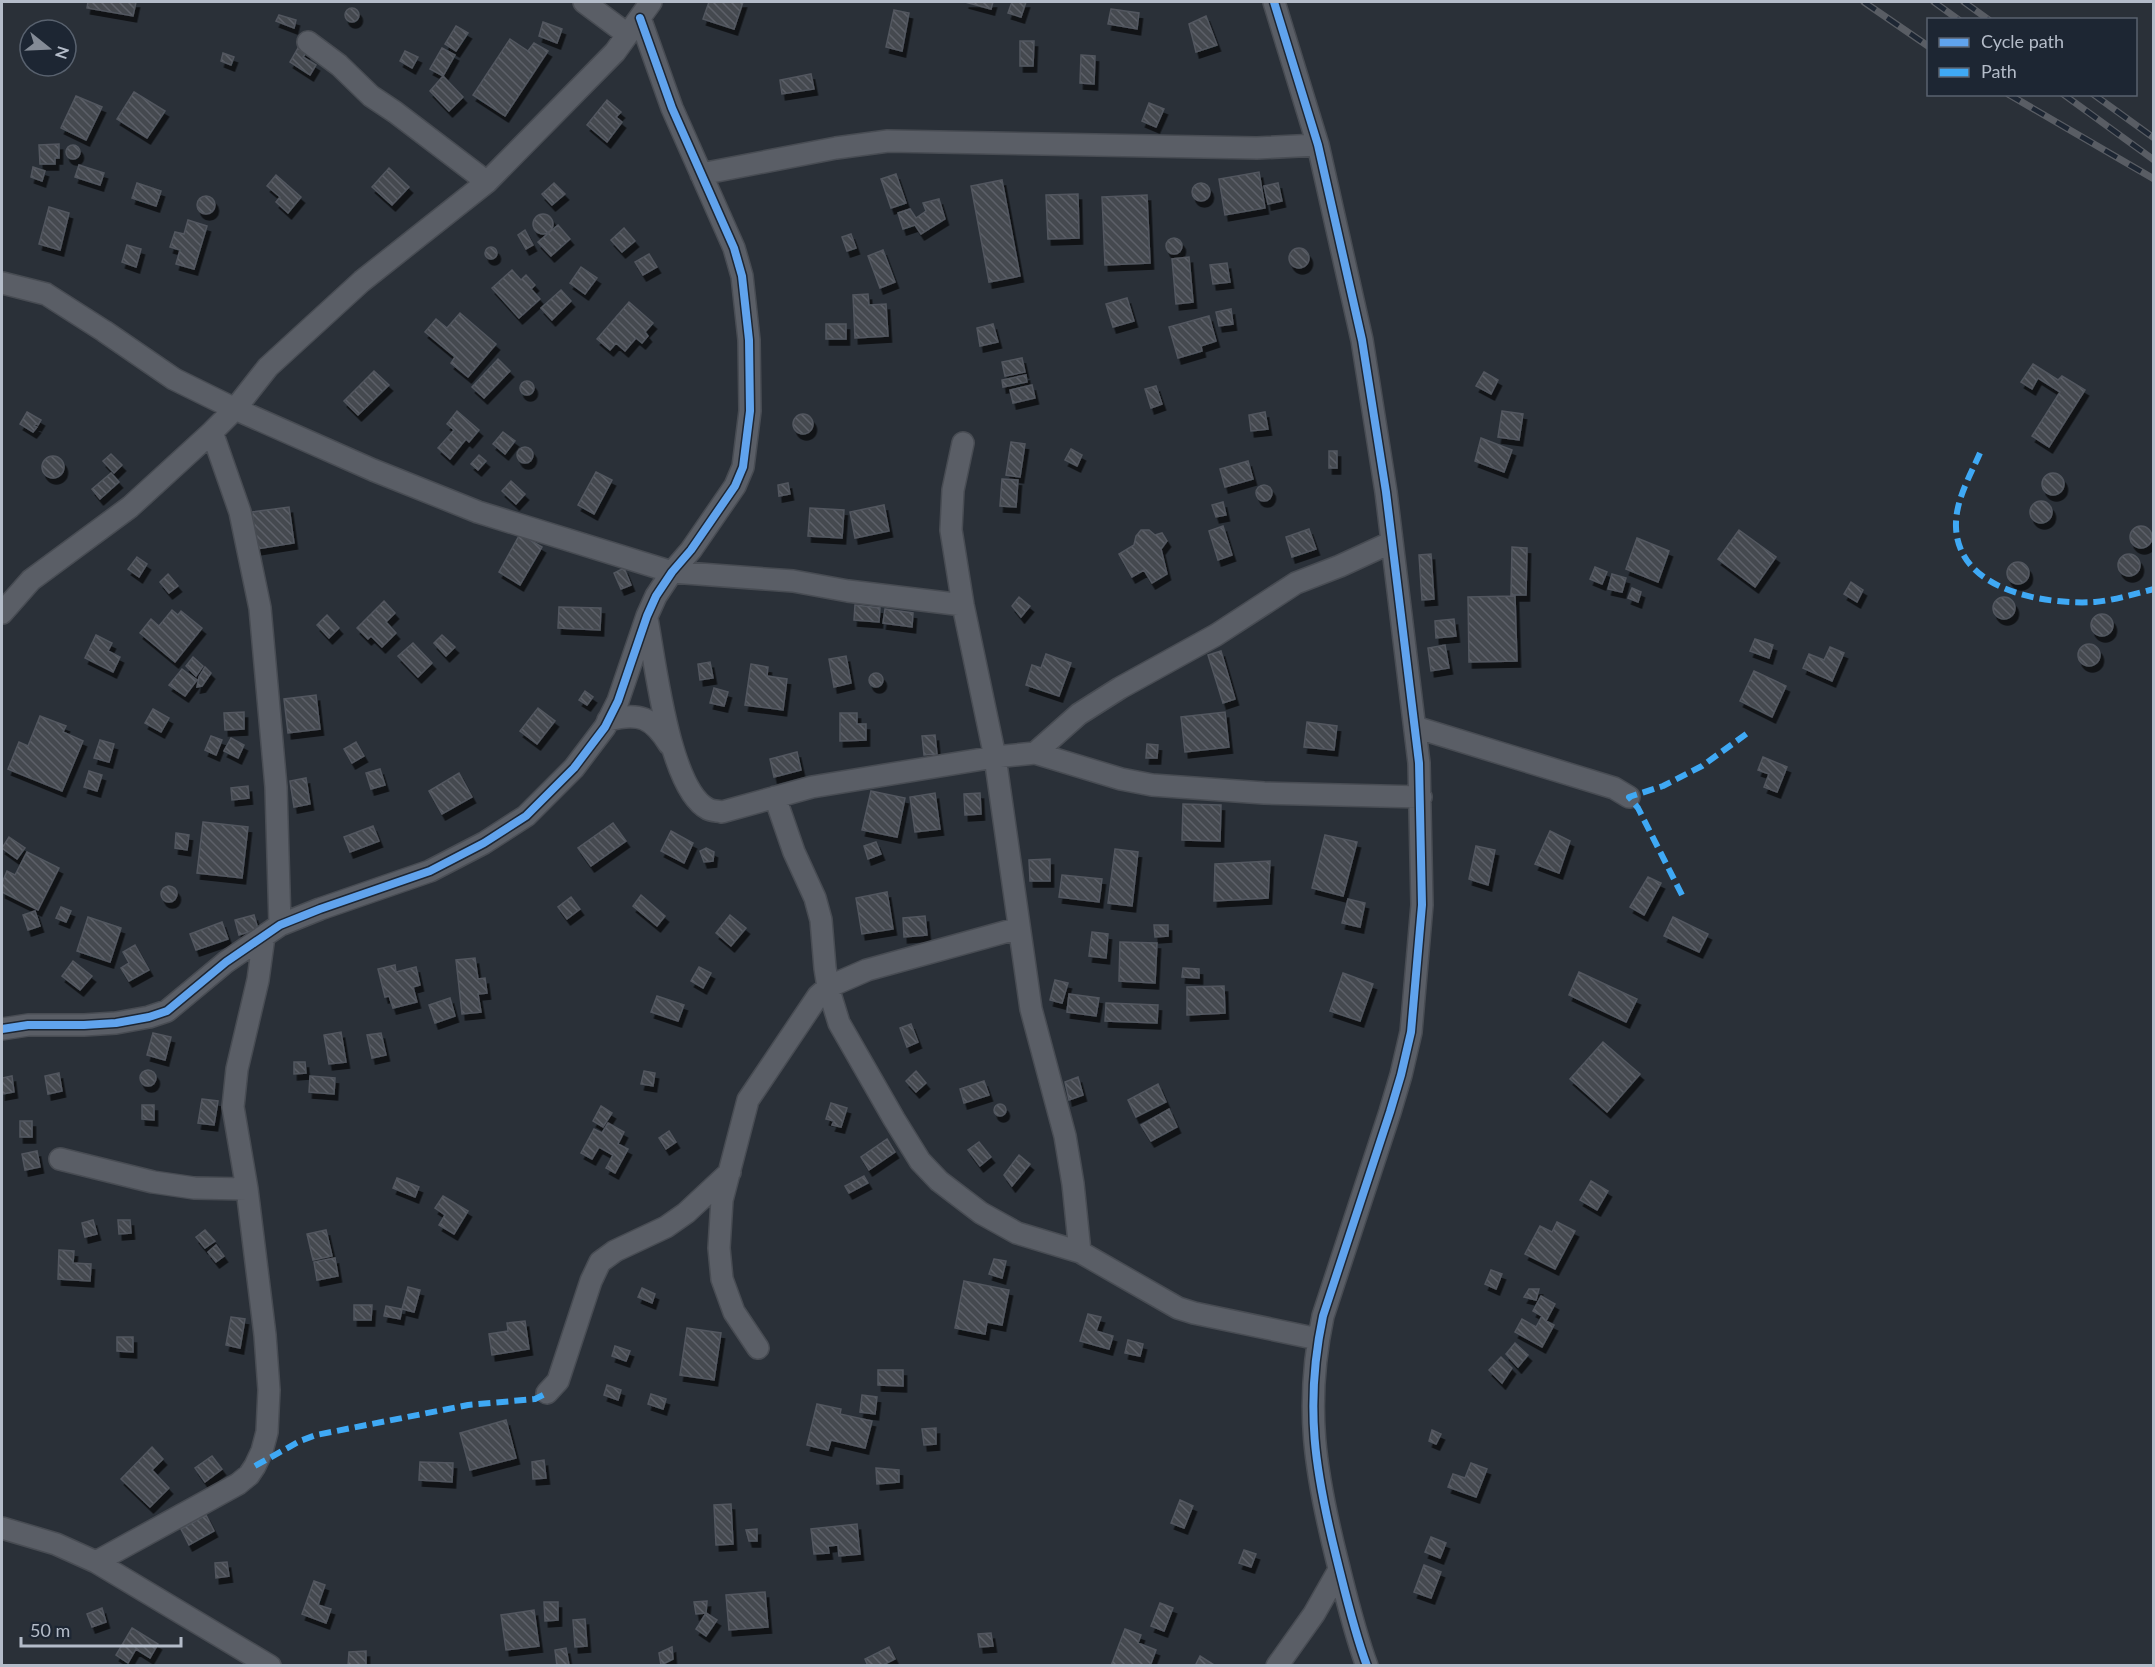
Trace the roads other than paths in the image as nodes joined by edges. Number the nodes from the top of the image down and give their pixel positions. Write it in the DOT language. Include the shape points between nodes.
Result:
graph roads {
  1 [pos="584,2"];
  2 [pos="1274,2"];
  3 [pos="639,18"];
  4 [pos="308,42"];
  5 [pos="1318,145"];
  6 [pos="701,174"];
  7 [pos="487,182"];
  8 [pos="2,283"];
  9 [pos="235,409"];
  10 [pos="212,432"];
  11 [pos="963,443"];
  12 [pos="1392,542"];
  13 [pos="672,572"];
  14 [pos="963,606"];
  15 [pos="2,613"];
  16 [pos="647,616"];
  17 [pos="608,720"];
  18 [pos="1415,727"];
  19 [pos="1035,753"];
  20 [pos="675,754"];
  21 [pos="995,757"];
  22 [pos="776,797"];
  23 [pos="1420,797"];
  24 [pos="1629,798"];
  25 [pos="1019,928"];
  26 [pos="272,931"];
  27 [pos="828,987"];
  28 [pos="2,1029"];
  29 [pos="60,1159"];
  30 [pos="730,1172"];
  31 [pos="248,1189"];
  32 [pos="1080,1252"];
  33 [pos="1318,1339"];
  34 [pos="758,1348"];
  35 [pos="547,1393"];
  36 [pos="2,1528"];
  37 [pos="96,1562"];
  38 [pos="1339,1570"];
  39 [pos="270,1665"];
  40 [pos="1277,1665"];
  41 [pos="1367,1665"];
  1 -- 3 [label="street"];
  2 -- 5 [label="street"];
  3 -- 6 [label="street"];
  3 -- 7 [label="street" via="615,52"];
  4 -- 7 [label="street" via="371,96"];
  5 -- 6 [label="street" via="1257,148 888,141"];
  5 -- 12 [label="street" via="1362,340"];
  6 -- 13 [label="street" via="734,248 742,276 749,340 750,411 743,467 735,486 692,550"];
  7 -- 9 [label="street" via="362,281 268,367"];
  8 -- 9 [label="street" via="46,294 174,379"];
  9 -- 10 [label="street"];
  9 -- 13 [label="street" via="478,512"];
  10 -- 15 [label="street" via="130,507 31,580"];
  10 -- 26 [label="street" via="240,512 260,608 276,787"];
  11 -- 14 [label="street" via="953,490 951,530"];
  12 -- 18 [label="street"];
  12 -- 19 [label="street" via="1296,583 1216,635 1078,714"];
  13 -- 14 [label="street" via="793,581"];
  13 -- 16 [label="street"];
  14 -- 21 [label="street"];
  16 -- 17 [label="street"];
  16 -- 20 [label="street"];
  17 -- 20 [label="street" via="634,716 649,719"];
  17 -- 26 [label="street" via="574,768 526,816 484,843 430,871 320,909"];
  18 -- 23 [label="street"];
  18 -- 24 [label="street" via="1614,788"];
  19 -- 21 [label="street"];
  19 -- 23 [label="street" via="1152,785 1264,794"];
  20 -- 22 [label="street" via="689,788 708,809 722,812"];
  21 -- 22 [label="street" via="812,787"];
  21 -- 25 [label="street"];
  22 -- 27 [label="street" via="794,852 815,898"];
  23 -- 33 [label="street" via="1422,905 1411,1032 1396,1094"];
  25 -- 27 [label="street" via="867,970"];
  25 -- 32 [label="street" via="1031,1009 1065,1136"];
  26 -- 28 [label="street" via="166,1011 116,1023"];
  26 -- 31 [label="street" via="237,1069 233,1107"];
  27 -- 30 [label="street" via="748,1100"];
  27 -- 32 [label="street" via="839,1023 861,1062 920,1161 939,1181 981,1213 1017,1233"];
  29 -- 31 [label="street" via="153,1182"];
  30 -- 34 [label="street" via="722,1200 722,1279 734,1312"];
  30 -- 35 [label="street" via="666,1227 615,1251 600,1263 558,1381"];
  31 -- 37 [label="street" via="269,1390 262,1451 249,1475 238,1484"];
  32 -- 33 [label="street" via="1178,1308"];
  33 -- 38 [label="street" via="1313,1435 1321,1497"];
  36 -- 37 [label="street" via="56,1544"];
  37 -- 39 [label="street"];
  38 -- 40 [label="street" via="1314,1614"];
  38 -- 41 [label="street"];
}
